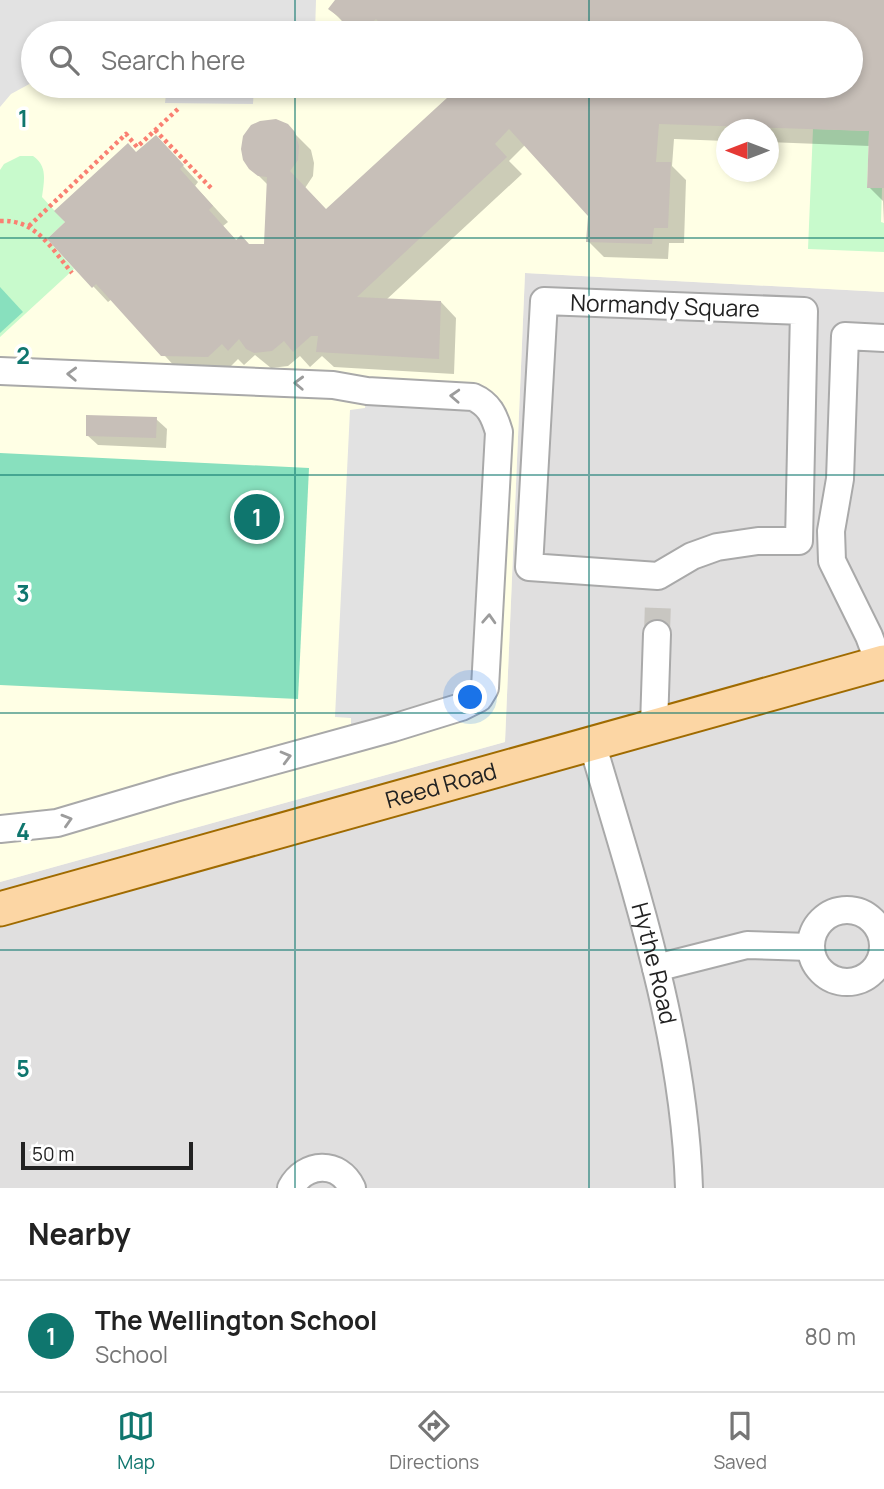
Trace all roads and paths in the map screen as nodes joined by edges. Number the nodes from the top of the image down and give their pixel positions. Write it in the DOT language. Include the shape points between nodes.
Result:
graph roads {
  1 [pos="179,108"];
  2 [pos="155,130"];
  3 [pos="212,189"];
  4 [pos="0,221"];
  5 [pos="29,226"];
  6 [pos="72,273"];
  7 [pos="884,338"];
  8 [pos="0,371"];
  9 [pos="658,589"];
  10 [pos="657,634"];
  11 [pos="881,663"];
  12 [pos="654,725"];
  13 [pos="592,743"];
  14 [pos="0,829"];
  15 [pos="0,909"];
  16 [pos="810,947"];
  17 [pos="656,968"];
  18 [pos="291,1188"];
  19 [pos="352,1188"];
  20 [pos="689,1188"];
  1 -- 2 [label="path"];
  2 -- 3 [label="path"];
  2 -- 5 [label="path" via="137,147 126,134"];
  4 -- 5 [label="path"];
  5 -- 6 [label="path"];
  7 -- 11 [label="street" via="845,336 840,479 831,531 832,561"];
  14 -- 8 [label="street, one-way" via="57,823 393,729 478,698 485,688 499,432 484,401 473,397 333,385"];
  9 -- 9 [label="street, Normandy Square" via="692,556 717,547 799,541 804,311 544,301 529,567"];
  10 -- 12 [label="street"];
  11 -- 12 [label="main road, Reed Road"];
  12 -- 13 [label="main road, Reed Road"];
  13 -- 15 [label="main road, Reed Road"];
  13 -- 17 [label="street, Hythe Road"];
  16 -- 17 [label="street" via="747,945"];
  17 -- 20 [label="street, Hythe Road" via="672,1034"];
  18 -- 19 [label="street" via="304,1172 324,1167 343,1175"];
}
